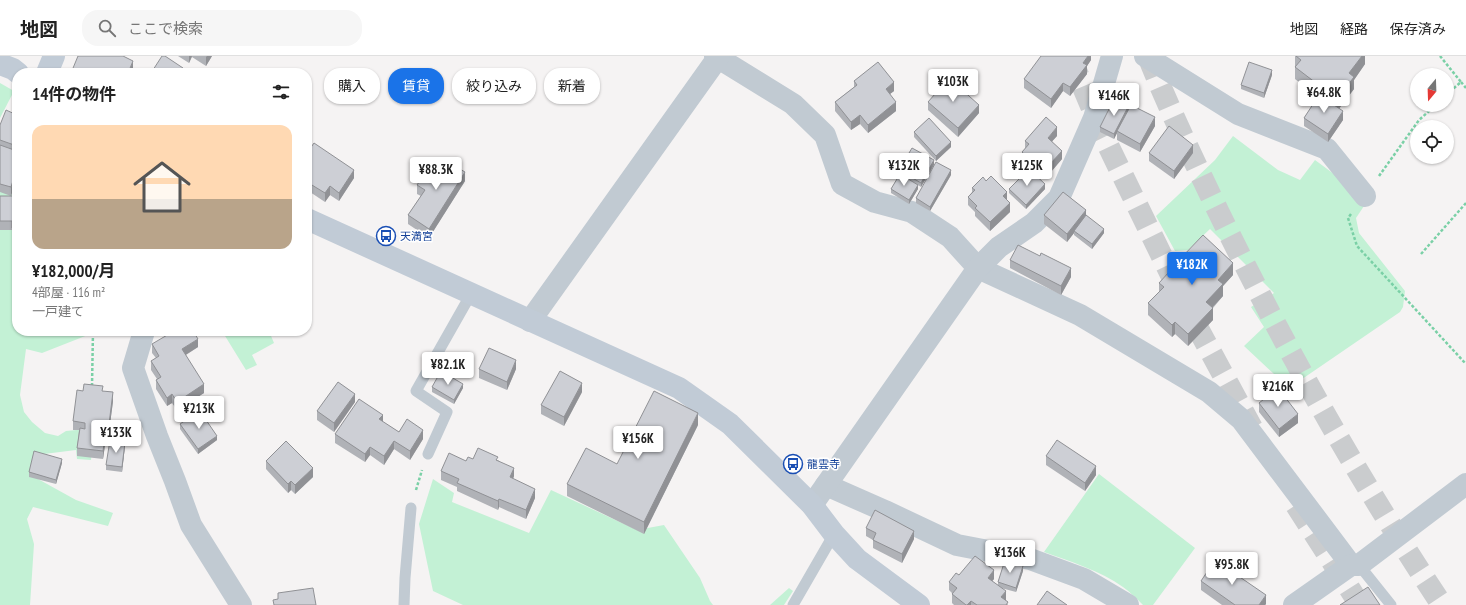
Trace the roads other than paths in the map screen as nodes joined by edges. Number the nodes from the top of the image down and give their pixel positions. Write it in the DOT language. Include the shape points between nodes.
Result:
graph roads {
  1 [pos="54,56"];
  2 [pos="1112,56"];
  3 [pos="1145,56"];
  4 [pos="718,57"];
  5 [pos="0,64"];
  6 [pos="49,68"];
  7 [pos="12,69"];
  8 [pos="1365,196"];
  9 [pos="312,221"];
  10 [pos="978,268"];
  11 [pos="471,294"];
  12 [pos="530,321"];
  13 [pos="143,336"];
  14 [pos="428,454"];
  15 [pos="1466,484"];
  16 [pos="826,485"];
  17 [pos="812,505"];
  18 [pos="411,508"];
  19 [pos="834,534"];
  20 [pos="1355,565"];
  21 [pos="241,605"];
  22 [pos="404,605"];
  23 [pos="793,605"];
  24 [pos="919,605"];
  25 [pos="1128,605"];
  26 [pos="1294,605"];
  27 [pos="1391,605"];
  1 -- 6 [label="street"];
  2 -- 10 [label="street" via="1094,118 1058,198 1034,223 999,247"];
  3 -- 8 [label="street" via="1238,114 1326,149"];
  4 -- 10 [label="street" via="793,104 825,136 842,184 875,202 912,212 950,237"];
  4 -- 12 [label="street"];
  5 -- 7 [label="street"];
  9 -- 11 [label="street"];
  10 -- 16 [label="street"];
  10 -- 20 [label="street" via="1080,315 1208,392 1240,419"];
  11 -- 12 [label="street"];
  11 -- 14 [label="lane" via="416,391 447,412"];
  12 -- 17 [label="street" via="679,388 730,424"];
  13 -- 21 [label="street" via="133,368 157,436 191,525"];
  15 -- 20 [label="street"];
  16 -- 17 [label="street"];
  16 -- 25 [label="street" via="957,545 1030,559 1084,579"];
  17 -- 19 [label="street"];
  18 -- 22 [label="lane"];
  19 -- 23 [label="lane"];
  19 -- 24 [label="street" via="857,559"];
  20 -- 26 [label="street"];
  20 -- 27 [label="lane"];
}
